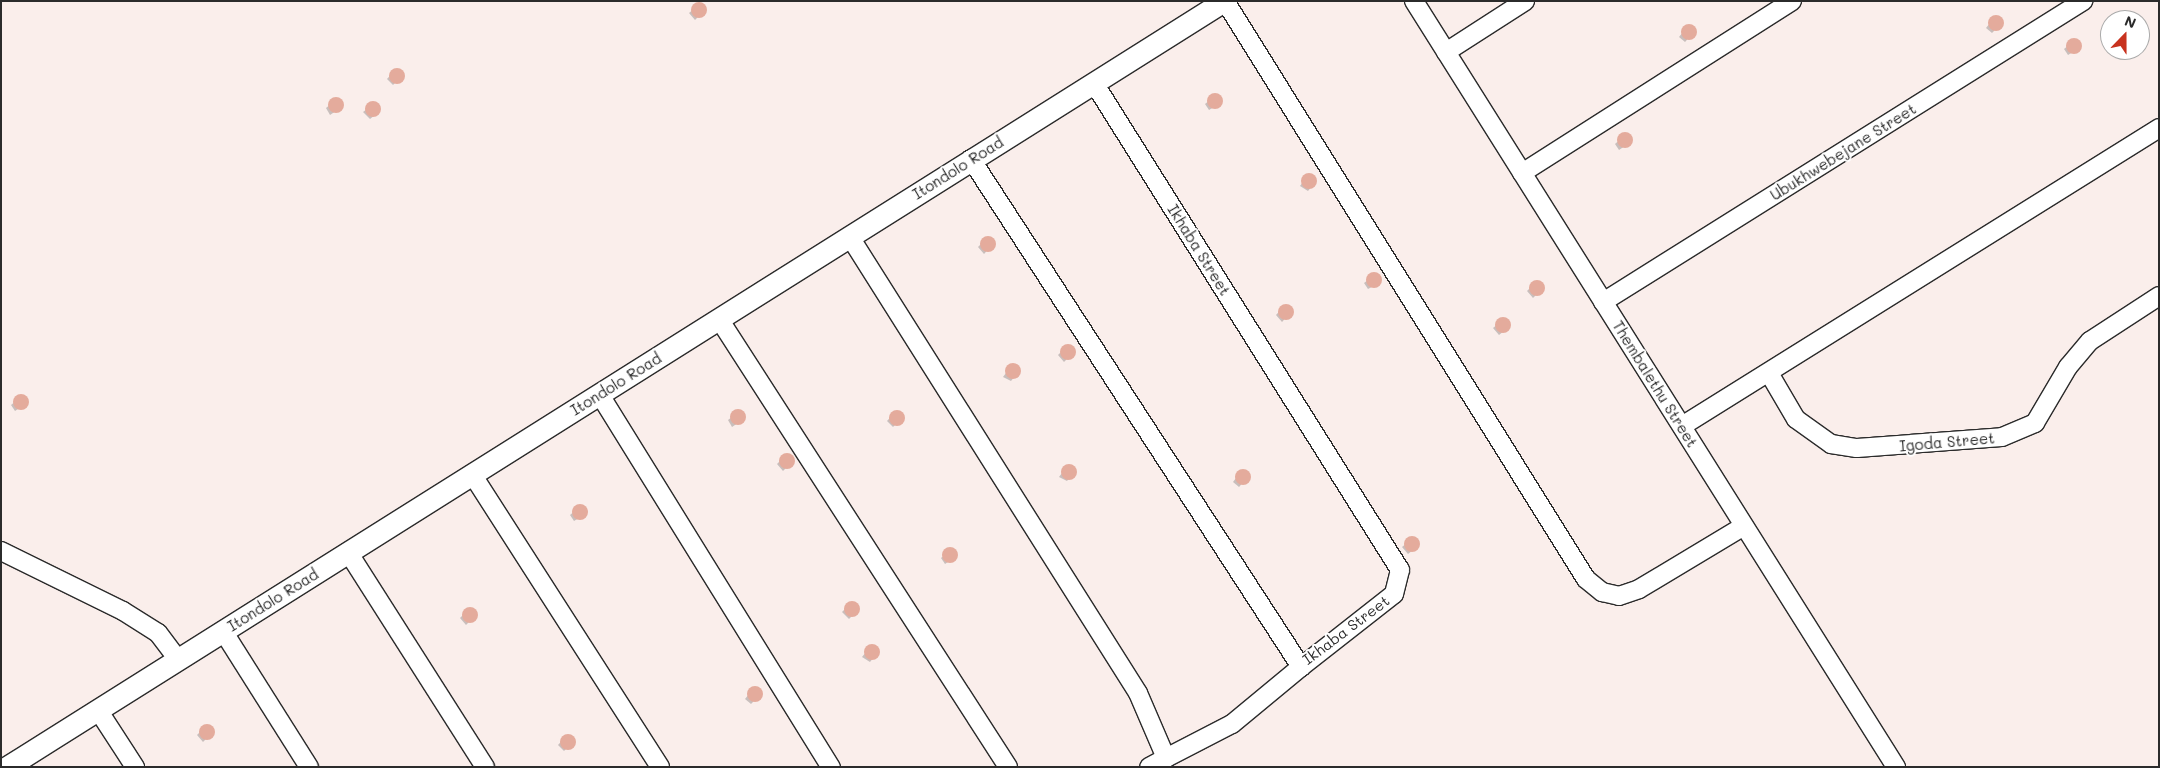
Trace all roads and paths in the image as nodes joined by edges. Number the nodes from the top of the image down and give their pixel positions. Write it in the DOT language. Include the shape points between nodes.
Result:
graph roads {
  1 [pos="1225,1"];
  2 [pos="1414,1"];
  3 [pos="1525,1"];
  4 [pos="1792,1"];
  5 [pos="2083,1"];
  6 [pos="1446,52"];
  7 [pos="1094,84"];
  8 [pos="2159,128"];
  9 [pos="971,159"];
  10 [pos="1522,173"];
  11 [pos="850,237"];
  12 [pos="2159,296"];
  13 [pos="1603,302"];
  14 [pos="719,319"];
  15 [pos="1769,373"];
  16 [pos="600,395"];
  17 [pos="1682,426"];
  18 [pos="472,474"];
  19 [pos="1744,526"];
  20 [pos="1,551"];
  21 [pos="348,552"];
  22 [pos="223,631"];
  23 [pos="178,660"];
  24 [pos="1301,667"];
  25 [pos="98,710"];
  26 [pos="1166,758"];
  27 [pos="7,767"];
  28 [pos="135,767"];
  29 [pos="309,767"];
  30 [pos="485,767"];
  31 [pos="660,767"];
  32 [pos="831,767"];
  33 [pos="1008,767"];
  34 [pos="1149,767"];
  35 [pos="1896,767"];
  1 -- 7 [label="street, Itondolo Road"];
  1 -- 19 [label="street" via="1586,579 1602,592 1619,596 1640,589"];
  2 -- 6 [label="street, Thembalethu Street"];
  3 -- 6 [label="street"];
  4 -- 10 [label="street"];
  5 -- 13 [label="street, Ubukhwebejane Street"];
  6 -- 10 [label="street, Thembalethu Street"];
  7 -- 9 [label="street, Itondolo Road"];
  7 -- 24 [label="street, Ikhaba Street" via="1400,570 1394,594"];
  8 -- 15 [label="street"];
  9 -- 11 [label="street, Itondolo Road"];
  9 -- 24 [label="street, Ikhaba Street"];
  10 -- 13 [label="street, Thembalethu Street"];
  11 -- 14 [label="street, Itondolo Road"];
  11 -- 26 [label="street" via="1132,684"];
  12 -- 15 [label="street, Igoda Street" via="2090,341 2068,367 2035,423 2002,437 1857,448 1831,444 1796,419"];
  13 -- 17 [label="street, Thembalethu Street"];
  14 -- 16 [label="street, Itondolo Road"];
  14 -- 33 [label="street"];
  15 -- 17 [label="street"];
  16 -- 18 [label="street, Itondolo Road"];
  16 -- 32 [label="street"];
  17 -- 19 [label="street, Thembalethu Street"];
  18 -- 21 [label="street, Itondolo Road"];
  18 -- 31 [label="street"];
  19 -- 35 [label="street, Thembalethu Street"];
  20 -- 23 [label="street" via="123,611 158,633"];
  21 -- 22 [label="street, Itondolo Road"];
  21 -- 30 [label="street"];
  22 -- 23 [label="street, Itondolo Road"];
  22 -- 29 [label="street"];
  23 -- 25 [label="street, Itondolo Road"];
  24 -- 26 [label="street" via="1232,724"];
  25 -- 27 [label="street, Itondolo Road"];
  25 -- 28 [label="street"];
  26 -- 34 [label="street"];
}
